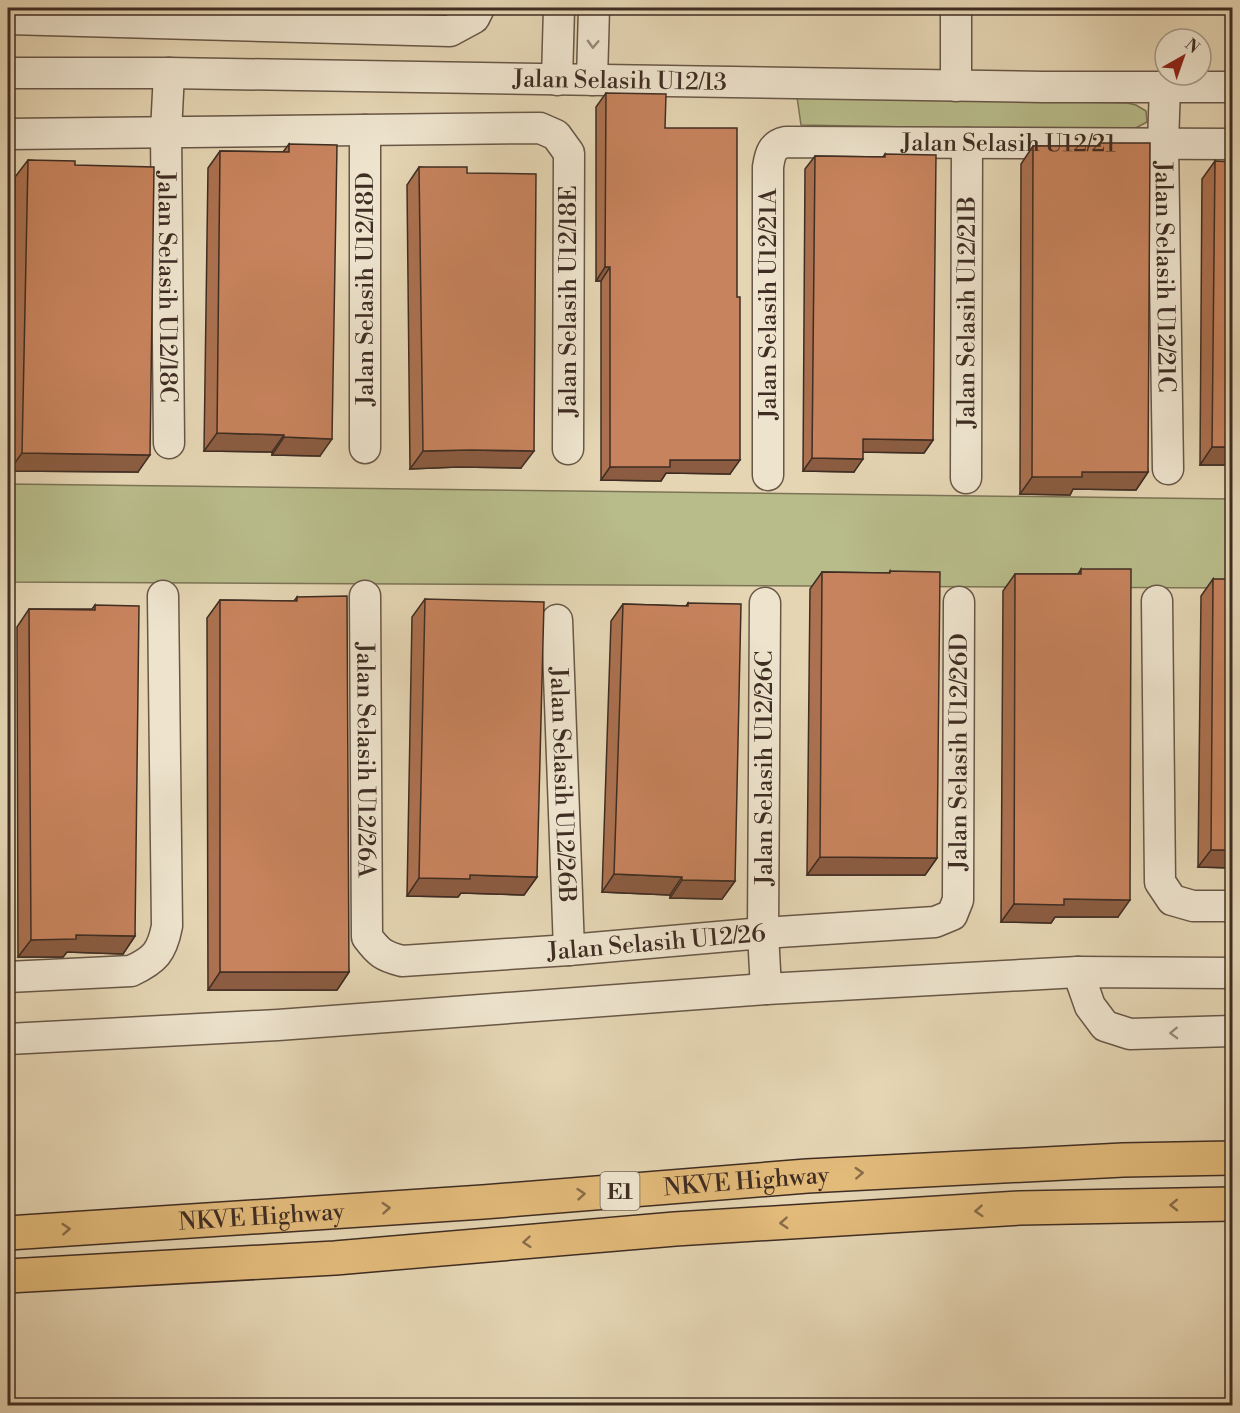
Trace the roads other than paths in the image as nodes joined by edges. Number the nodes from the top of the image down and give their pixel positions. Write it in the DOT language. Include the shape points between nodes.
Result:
graph roads {
  1 [pos="479,8"];
  2 [pos="560,8"];
  3 [pos="594,8"];
  4 [pos="956,8"];
  5 [pos="8,20"];
  6 [pos="8,73"];
  7 [pos="169,73"];
  8 [pos="557,80"];
  9 [pos="592,80"];
  10 [pos="956,86"];
  11 [pos="1153,87"];
  12 [pos="1165,87"];
  13 [pos="1213,87"];
  14 [pos="1233,87"];
  15 [pos="365,130"];
  16 [pos="166,132"];
  17 [pos="8,134"];
  18 [pos="786,142"];
  19 [pos="967,143"];
  20 [pos="1163,143"];
  21 [pos="1233,144"];
  22 [pos="169,443"];
  23 [pos="365,448"];
  24 [pos="567,449"];
  25 [pos="1168,469"];
  26 [pos="768,476"];
  27 [pos="966,478"];
  28 [pos="163,596"];
  29 [pos="365,596"];
  30 [pos="1157,601"];
  31 [pos="959,602"];
  32 [pos="765,603"];
  33 [pos="557,620"];
  34 [pos="958,900"];
  35 [pos="1233,906"];
  36 [pos="366,922"];
  37 [pos="763,933"];
  38 [pos="568,950"];
  39 [pos="1078,972"];
  40 [pos="1233,973"];
  41 [pos="8,977"];
  42 [pos="766,989"];
  43 [pos="1233,1031"];
  44 [pos="8,1039"];
  45 [pos="1233,1158"];
  46 [pos="1233,1204"];
  47 [pos="8,1233"];
  48 [pos="8,1276"];
  1 -- 5 [label="street" via="474,18 450,31"];
  2 -- 8 [label="street"];
  3 -- 9 [label="street, one-way"];
  4 -- 10 [label="street"];
  6 -- 7 [label="street, Jalan Selasih U12/13"];
  7 -- 8 [label="street, Jalan Selasih U12/13"];
  7 -- 16 [label="street, Jalan Selasih U12/18C"];
  8 -- 9 [label="street, Jalan Selasih U12/13"];
  9 -- 10 [label="street, Jalan Selasih U12/13"];
  10 -- 11 [label="street, Jalan Selasih U12/13"];
  12 -- 20 [label="street, Jalan Selasih U12/21C"];
  13 -- 14 [label="street, Jalan Selasih U12/13"];
  15 -- 16 [label="street"];
  15 -- 23 [label="street, Jalan Selasih U12/18D"];
  15 -- 24 [label="street, Jalan Selasih U12/18E" via="540,128 556,135 569,153"];
  16 -- 17 [label="street"];
  16 -- 22 [label="street, Jalan Selasih U12/18C"];
  18 -- 19 [label="street, Jalan Selasih U12/21"];
  18 -- 26 [label="street, Jalan Selasih U12/21A" via="777,144 768,167"];
  19 -- 20 [label="street, Jalan Selasih U12/21"];
  19 -- 27 [label="street, Jalan Selasih U12/21B"];
  20 -- 21 [label="street, Jalan Selasih U12/21"];
  20 -- 25 [label="street, Jalan Selasih U12/21C"];
  28 -- 41 [label="street" via="167,926 164,941 145,965 131,971"];
  29 -- 36 [label="street, Jalan Selasih U12/26A"];
  30 -- 35 [label="street" via="1160,882 1172,900 1193,906"];
  31 -- 34 [label="street, Jalan Selasih U12/26D"];
  32 -- 37 [label="street, Jalan Selasih U12/26C"];
  33 -- 38 [label="street, Jalan Selasih U12/26B"];
  34 -- 37 [label="street, Jalan Selasih U12/26" via="952,915 935,922"];
  36 -- 38 [label="street, Jalan Selasih U12/26" via="367,937 375,949 402,961"];
  37 -- 38 [label="street, Jalan Selasih U12/26"];
  37 -- 42 [label="street, Jalan Selasih U12/26C"];
  39 -- 40 [label="street"];
  39 -- 42 [label="street"];
  43 -- 39 [label="street, one-way" via="1130,1034 1105,1026 1090,1006"];
  42 -- 44 [label="street"];
  47 -- 45 [label="highway, NKVE Highway / E1, one-way" via="807,1176"];
  46 -- 48 [label="highway, NKVE Highway / E1, one-way" via="1020,1208 675,1229 335,1258"];
}
